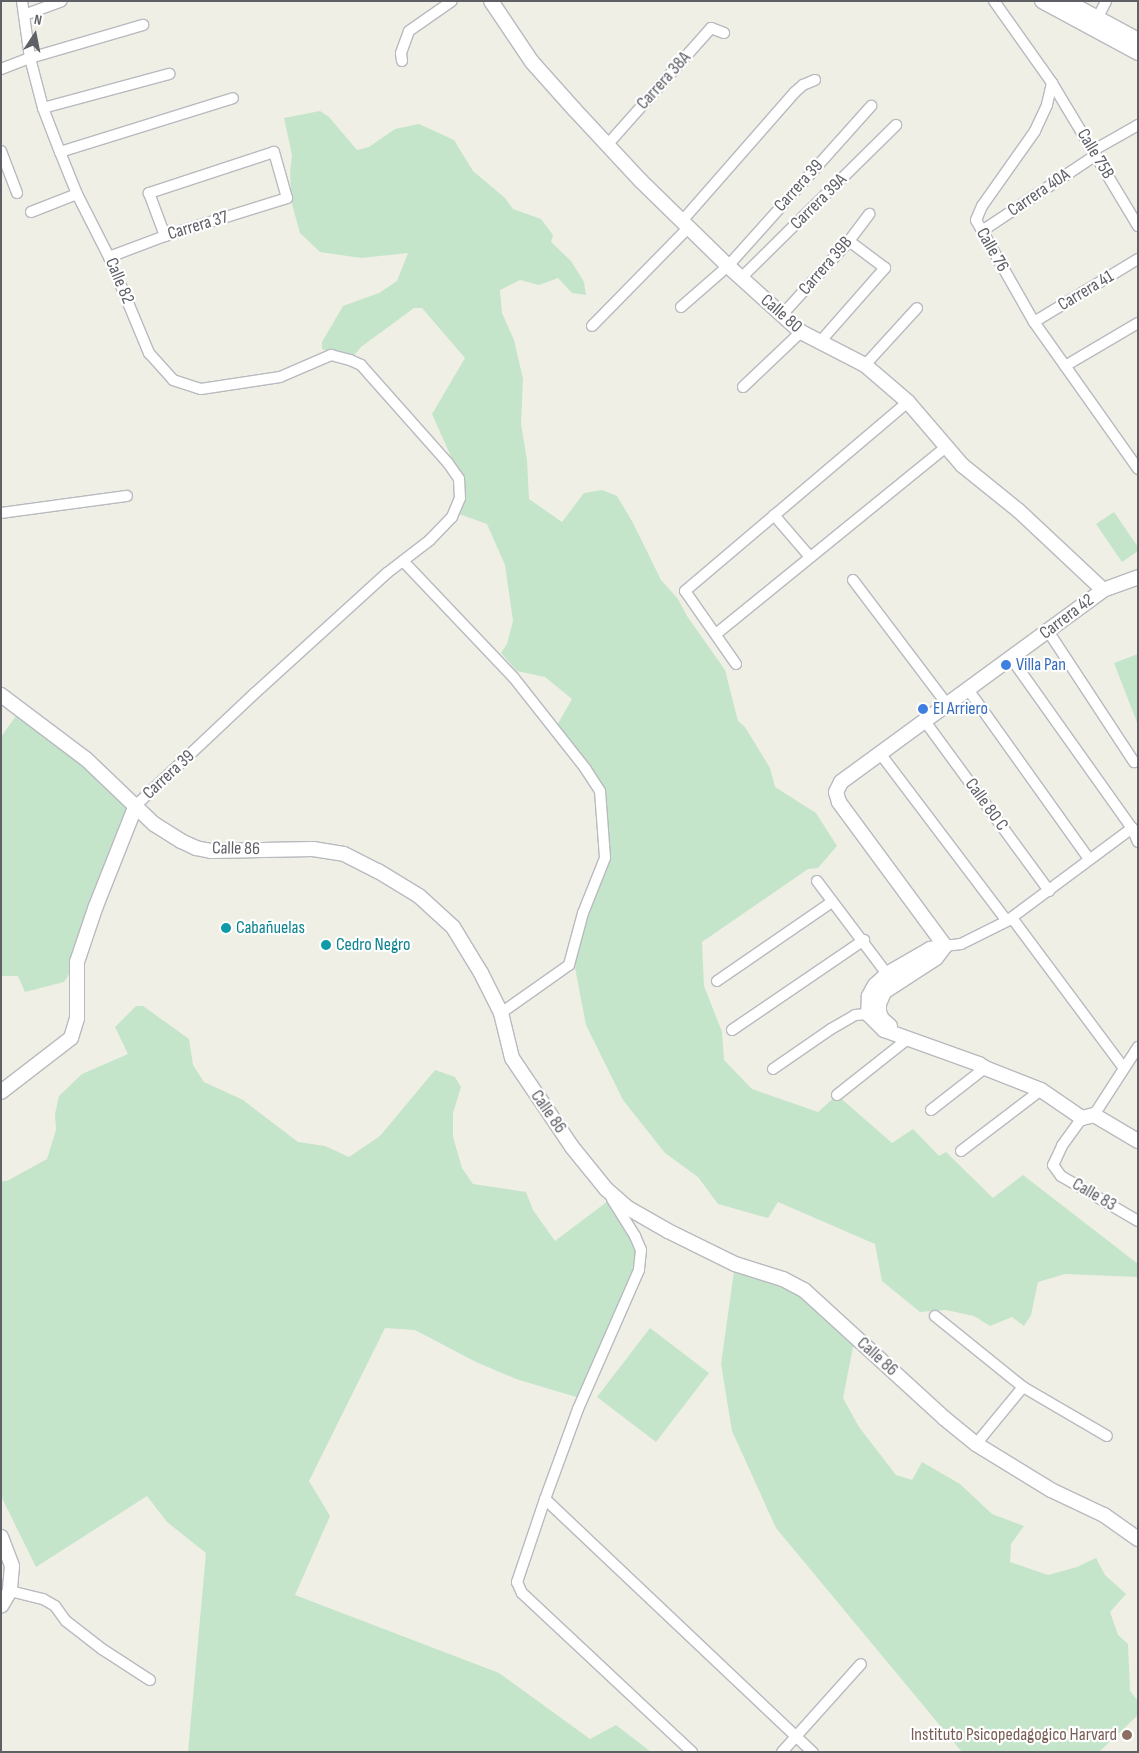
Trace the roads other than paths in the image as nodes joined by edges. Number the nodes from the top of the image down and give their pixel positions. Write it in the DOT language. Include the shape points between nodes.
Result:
graph roads {
  1 [pos="22,1"];
  2 [pos="62,1"];
  3 [pos="452,1"];
  4 [pos="491,1"];
  5 [pos="994,1"];
  6 [pos="1042,1"];
  7 [pos="1066,1"];
  8 [pos="1106,1"];
  9 [pos="24,15"];
  10 [pos="1096,19"];
  11 [pos="142,25"];
  12 [pos="724,33"];
  13 [pos="1138,40"];
  14 [pos="1138,53"];
  15 [pos="30,58"];
  16 [pos="402,62"];
  17 [pos="1,70"];
  18 [pos="169,74"];
  19 [pos="815,80"];
  20 [pos="1052,82"];
  21 [pos="233,98"];
  22 [pos="871,106"];
  23 [pos="43,108"];
  24 [pos="896,125"];
  25 [pos="1138,125"];
  26 [pos="608,144"];
  27 [pos="1,151"];
  28 [pos="60,152"];
  29 [pos="1095,153"];
  30 [pos="17,193"];
  31 [pos="77,194"];
  32 [pos="31,212"];
  33 [pos="869,214"];
  34 [pos="686,224"];
  35 [pos="1138,226"];
  36 [pos="982,231"];
  37 [pos="165,236"];
  38 [pos="849,241"];
  39 [pos="109,257"];
  40 [pos="1138,259"];
  41 [pos="728,266"];
  42 [pos="741,278"];
  43 [pos="681,308"];
  44 [pos="917,308"];
  45 [pos="781,316"];
  46 [pos="1034,322"];
  47 [pos="1138,323"];
  48 [pos="592,326"];
  49 [pos="801,332"];
  50 [pos="819,344"];
  51 [pos="350,360"];
  52 [pos="865,365"];
  53 [pos="1065,366"];
  54 [pos="743,387"];
  55 [pos="908,402"];
  56 [pos="945,448"];
  57 [pos="1138,469"];
  58 [pos="127,496"];
  59 [pos="1,513"];
  60 [pos="774,515"];
  61 [pos="810,557"];
  62 [pos="403,561"];
  63 [pos="1138,577"];
  64 [pos="853,580"];
  65 [pos="1103,590"];
  66 [pos="1048,631"];
  67 [pos="716,634"];
  68 [pos="1011,658"];
  69 [pos="736,664"];
  70 [pos="967,688"];
  71 [pos="1,695"];
  72 [pos="946,703"];
  73 [pos="924,720"];
  74 [pos="879,752"];
  75 [pos="1134,762"];
  76 [pos="136,805"];
  77 [pos="1132,828"];
  78 [pos="1138,842"];
  79 [pos="1089,859"];
  80 [pos="817,881"];
  81 [pos="1049,891"];
  82 [pos="832,902"];
  83 [pos="1009,919"];
  84 [pos="864,940"];
  85 [pos="945,946"];
  86 [pos="887,974"];
  87 [pos="717,981"];
  88 [pos="500,1013"];
  89 [pos="868,1014"];
  90 [pos="732,1030"];
  91 [pos="906,1037"];
  92 [pos="1138,1047"];
  93 [pos="984,1068"];
  94 [pos="1124,1068"];
  95 [pos="773,1069"];
  96 [pos="1041,1090"];
  97 [pos="1,1092"];
  98 [pos="837,1095"];
  99 [pos="931,1110"];
  100 [pos="1088,1117"];
  101 [pos="1138,1141"];
  102 [pos="961,1150"];
  103 [pos="606,1189"];
  104 [pos="1138,1221"];
  105 [pos="935,1316"];
  106 [pos="1023,1387"];
  107 [pos="1107,1436"];
  108 [pos="976,1444"];
  109 [pos="545,1499"];
  110 [pos="1,1536"];
  111 [pos="1138,1539"];
  112 [pos="10,1591"];
  113 [pos="1,1606"];
  114 [pos="861,1664"];
  115 [pos="150,1680"];
  116 [pos="797,1736"];
  117 [pos="692,1752"];
  118 [pos="782,1752"];
  119 [pos="814,1752"];
  1 -- 9 [label="street, Calle 82"];
  2 -- 9 [label="street"];
  3 -- 16 [label="street" via="409,31 401,52"];
  4 -- 26 [label="main road, Calle 80" via="532,62"];
  5 -- 20 [label="street"];
  6 -- 14 [label="main road"];
  7 -- 10 [label="main road"];
  8 -- 10 [label="street"];
  9 -- 15 [label="street, Calle 82"];
  10 -- 13 [label="main road"];
  11 -- 15 [label="street"];
  12 -- 26 [label="street, Carrera 38A" via="711,28"];
  15 -- 17 [label="street"];
  15 -- 23 [label="street, Calle 82"];
  18 -- 23 [label="street"];
  19 -- 34 [label="street" via="795,92"];
  20 -- 29 [label="street, Calle 75B"];
  20 -- 36 [label="street, Calle 76" via="1047,105 1035,131 979,213 976,220"];
  21 -- 28 [label="street"];
  22 -- 41 [label="street, Carrera 39"];
  23 -- 28 [label="street, Calle 82"];
  24 -- 42 [label="street, Carrera 39A"];
  25 -- 29 [label="street, Carrera 40A"];
  26 -- 34 [label="main road, Calle 80"];
  27 -- 30 [label="street"];
  28 -- 31 [label="street, Calle 82"];
  29 -- 35 [label="street, Calle 75B"];
  29 -- 36 [label="street, Carrera 40A"];
  31 -- 32 [label="street"];
  31 -- 39 [label="street, Calle 82"];
  33 -- 38 [label="street, Carrera 39B"];
  34 -- 41 [label="main road, Calle 80"];
  34 -- 48 [label="street"];
  36 -- 46 [label="street, Calle 76"];
  37 -- 37 [label="street, Carrera 37" via="287,198 274,152 149,193"];
  37 -- 39 [label="street, Carrera 37"];
  38 -- 45 [label="street, Carrera 39B"];
  38 -- 50 [label="street" via="885,268"];
  39 -- 51 [label="street, Calle 82" via="150,353 173,380 201,389 280,377 331,355"];
  40 -- 46 [label="street, Carrera 41"];
  41 -- 42 [label="main road, Calle 80"];
  41 -- 43 [label="street, Carrera 39"];
  42 -- 45 [label="main road, Calle 80"];
  44 -- 52 [label="street"];
  45 -- 49 [label="main road, Calle 80"];
  46 -- 53 [label="street, Calle 76"];
  47 -- 53 [label="street"];
  49 -- 50 [label="main road, Calle 80"];
  49 -- 54 [label="street"];
  50 -- 52 [label="main road, Calle 80"];
  51 -- 62 [label="street, Carrera 39" via="361,365 459,479 460,498 452,517"];
  52 -- 55 [label="main road, Calle 80"];
  53 -- 57 [label="street, Calle 76"];
  55 -- 56 [label="main road, Calle 80"];
  55 -- 60 [label="street"];
  56 -- 61 [label="street"];
  56 -- 65 [label="main road, Calle 80" via="1019,511"];
  58 -- 59 [label="street"];
  60 -- 61 [label="street"];
  60 -- 67 [label="street" via="684,591"];
  61 -- 67 [label="street"];
  62 -- 76 [label="street, Carrera 39"];
  62 -- 88 [label="street" via="514,678 600,790 605,858 583,913 569,965"];
  63 -- 65 [label="main road, Carrera 42"];
  64 -- 72 [label="street"];
  65 -- 66 [label="main road, Carrera 42"];
  66 -- 68 [label="main road, Carrera 42"];
  66 -- 75 [label="street"];
  67 -- 69 [label="street"];
  68 -- 70 [label="main road, Carrera 42"];
  68 -- 77 [label="street"];
  70 -- 72 [label="main road, Carrera 42"];
  70 -- 79 [label="street"];
  71 -- 76 [label="main road, Calle 86" via="86,759"];
  72 -- 73 [label="main road, Carrera 42"];
  73 -- 74 [label="main road, Carrera 42"];
  73 -- 81 [label="street, Calle 80 C"];
  74 -- 83 [label="street"];
  74 -- 85 [label="main road, Carrera 42" via="841,782 836,792 838,802"];
  76 -- 88 [label="main road, Calle 86" via="154,824 196,848 212,851 313,849 344,854 378,871 419,896 453,927 481,973"];
  76 -- 97 [label="main road, Carrera 39" via="77,962 77,1018 71,1038"];
  77 -- 78 [label="street"];
  77 -- 79 [label="street"];
  79 -- 81 [label="street"];
  80 -- 82 [label="street"];
  81 -- 83 [label="street"];
  82 -- 84 [label="street"];
  82 -- 87 [label="street"];
  83 -- 85 [label="street" via="961,944"];
  83 -- 94 [label="street"];
  84 -- 86 [label="street"];
  84 -- 90 [label="street"];
  85 -- 86 [label="main road" via="930,949"];
  85 -- 91 [label="main road" via="936,958 894,984 880,999 882,1019"];
  86 -- 89 [label="main road" via="869,996"];
  88 -- 103 [label="main road, Calle 86" via="516,1066 572,1147"];
  89 -- 91 [label="main road" via="884,1030"];
  89 -- 95 [label="street" via="855,1015"];
  91 -- 93 [label="main road"];
  91 -- 98 [label="street"];
  92 -- 94 [label="street"];
  93 -- 96 [label="main road"];
  93 -- 99 [label="street"];
  94 -- 100 [label="street"];
  96 -- 100 [label="main road"];
  96 -- 102 [label="street"];
  100 -- 101 [label="main road"];
  100 -- 104 [label="street, Calle 83" via="1062,1146 1053,1164 1061,1176"];
  103 -- 108 [label="main road, Calle 86" via="628,1208 668,1231 735,1264 783,1279 804,1290"];
  103 -- 109 [label="street" via="641,1250 639,1270 578,1409"];
  105 -- 106 [label="street"];
  106 -- 107 [label="street"];
  106 -- 108 [label="street"];
  108 -- 111 [label="main road, Calle 86" via="1051,1490 1104,1515"];
  109 -- 116 [label="street"];
  109 -- 117 [label="street" via="517,1582 522,1593"];
  110 -- 112 [label="main road" via="12,1566"];
  112 -- 113 [label="main road"];
  112 -- 115 [label="street" via="43,1599 55,1606 66,1621"];
  114 -- 116 [label="street"];
  116 -- 118 [label="street"];
  116 -- 119 [label="street"];
}
